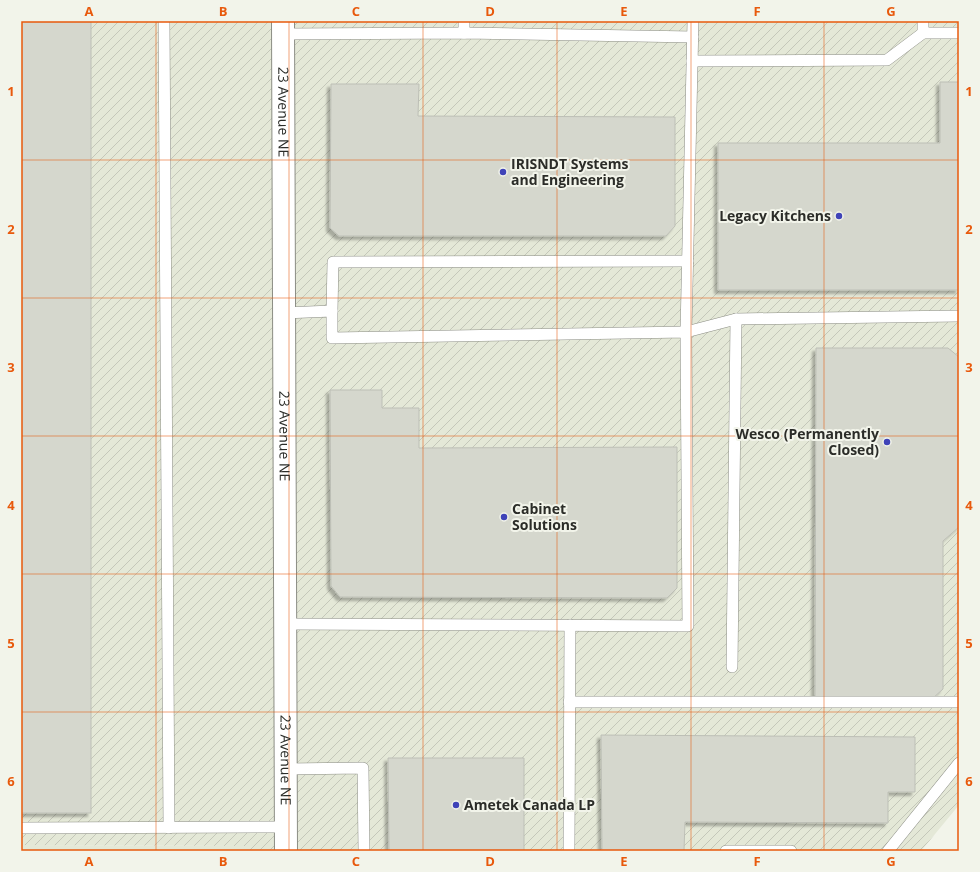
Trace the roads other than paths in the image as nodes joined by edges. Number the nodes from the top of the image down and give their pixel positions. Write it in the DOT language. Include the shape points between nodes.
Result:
graph roads {
  1 [pos="164,21"];
  2 [pos="464,21"];
  3 [pos="693,21"];
  4 [pos="923,21"];
  5 [pos="283,27"];
  6 [pos="464,33"];
  7 [pos="923,33"];
  8 [pos="959,33"];
  9 [pos="693,37"];
  10 [pos="692,61"];
  11 [pos="688,261"];
  12 [pos="332,311"];
  13 [pos="284,313"];
  14 [pos="959,316"];
  15 [pos="736,319"];
  16 [pos="686,332"];
  17 [pos="285,624"];
  18 [pos="570,625"];
  19 [pos="732,666"];
  20 [pos="569,702"];
  21 [pos="959,702"];
  22 [pos="959,763"];
  23 [pos="286,768"];
  24 [pos="286,827"];
  25 [pos="21,828"];
  26 [pos="169,828"];
  27 [pos="286,851"];
  28 [pos="364,851"];
  29 [pos="569,851"];
  30 [pos="726,851"];
  31 [pos="791,851"];
  32 [pos="888,851"];
  1 -- 26 [label="lane"];
  2 -- 6 [label="lane"];
  3 -- 9 [label="lane"];
  4 -- 7 [label="lane"];
  5 -- 6 [label="lane"];
  5 -- 13 [label="street, 23 Avenue NE"];
  6 -- 9 [label="lane"];
  7 -- 8 [label="lane"];
  7 -- 10 [label="lane" via="887,60"];
  9 -- 10 [label="lane"];
  10 -- 11 [label="lane"];
  11 -- 12 [label="lane" via="333,262"];
  11 -- 16 [label="lane"];
  12 -- 13 [label="lane"];
  12 -- 16 [label="lane" via="332,338"];
  13 -- 17 [label="street, 23 Avenue NE"];
  14 -- 15 [label="lane"];
  15 -- 16 [label="lane"];
  15 -- 19 [label="lane"];
  16 -- 18 [label="lane" via="688,626"];
  17 -- 18 [label="lane"];
  17 -- 23 [label="street, 23 Avenue NE"];
  18 -- 20 [label="lane"];
  20 -- 21 [label="lane"];
  20 -- 29 [label="lane"];
  22 -- 32 [label="lane"];
  23 -- 24 [label="street, 23 Avenue NE"];
  23 -- 28 [label="lane" via="363,768"];
  24 -- 26 [label="lane"];
  24 -- 27 [label="street, 23 Avenue NE"];
  25 -- 26 [label="lane"];
  30 -- 31 [label="lane"];
}
